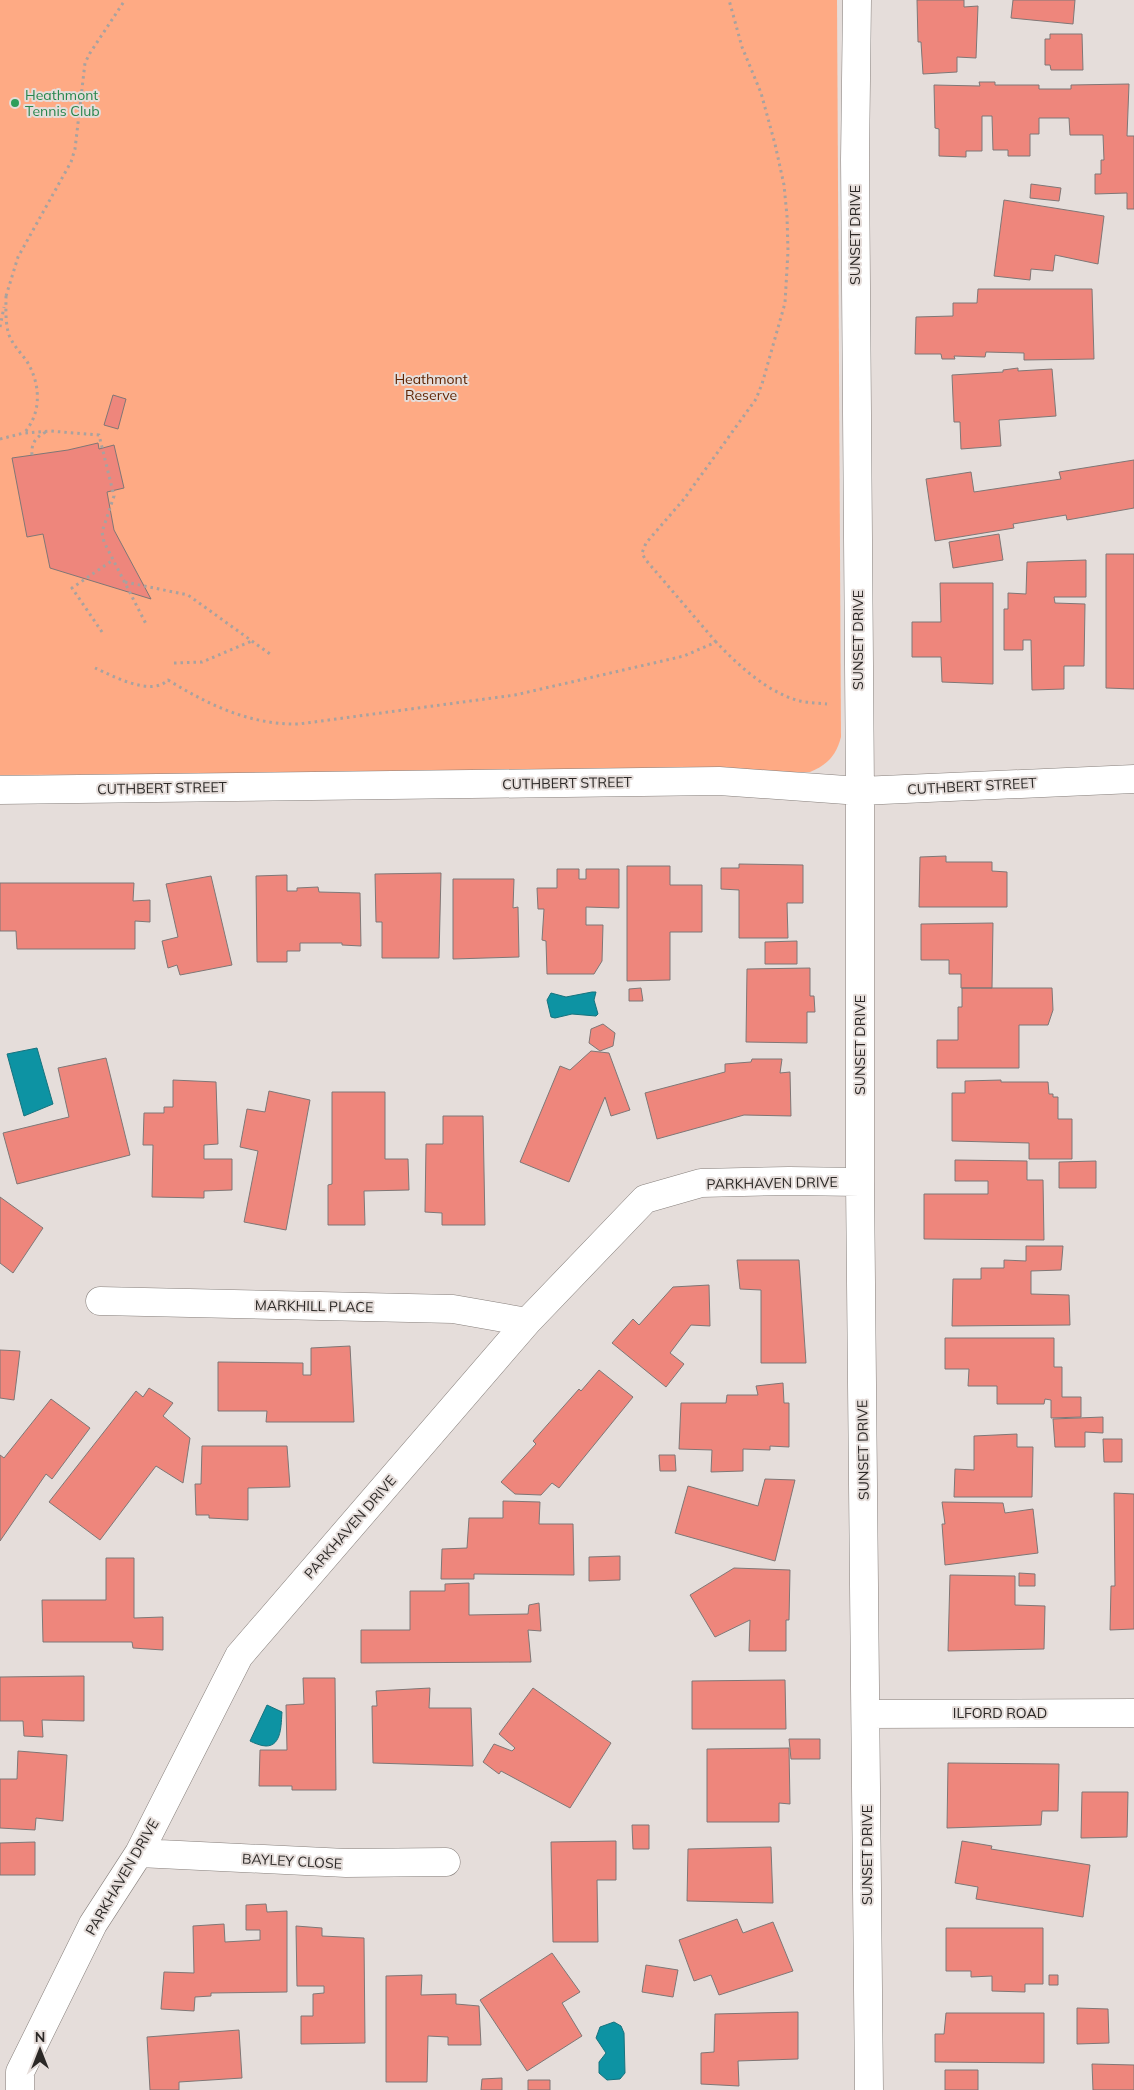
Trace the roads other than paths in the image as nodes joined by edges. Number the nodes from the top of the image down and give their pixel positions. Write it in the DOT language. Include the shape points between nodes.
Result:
graph roads {
  1 [pos="857,0"];
  2 [pos="1134,779"];
  3 [pos="0,790"];
  4 [pos="860,791"];
  5 [pos="860,1182"];
  6 [pos="100,1301"];
  7 [pos="527,1322"];
  8 [pos="1134,1713"];
  9 [pos="866,1714"];
  10 [pos="139,1853"];
  11 [pos="446,1862"];
  12 [pos="20,2090"];
  13 [pos="869,2090"];
  1 -- 4 [label="street, SUNSET DRIVE" via="855,160"];
  2 -- 4 [label="street, CUTHBERT STREET"];
  3 -- 4 [label="street, CUTHBERT STREET" via="719,781"];
  4 -- 5 [label="street, SUNSET DRIVE"];
  5 -- 7 [label="street, PARKHAVEN DRIVE" via="701,1183 645,1199"];
  5 -- 9 [label="street, SUNSET DRIVE"];
  6 -- 7 [label="street, MARKHILL PLACE" via="453,1309"];
  7 -- 10 [label="street, PARKHAVEN DRIVE" via="239,1656"];
  8 -- 9 [label="street, ILFORD ROAD"];
  9 -- 13 [label="street, SUNSET DRIVE"];
  10 -- 11 [label="street, BAYLEY CLOSE" via="346,1863"];
  10 -- 12 [label="street, PARKHAVEN DRIVE" via="88,1933 20,2072"];
}
